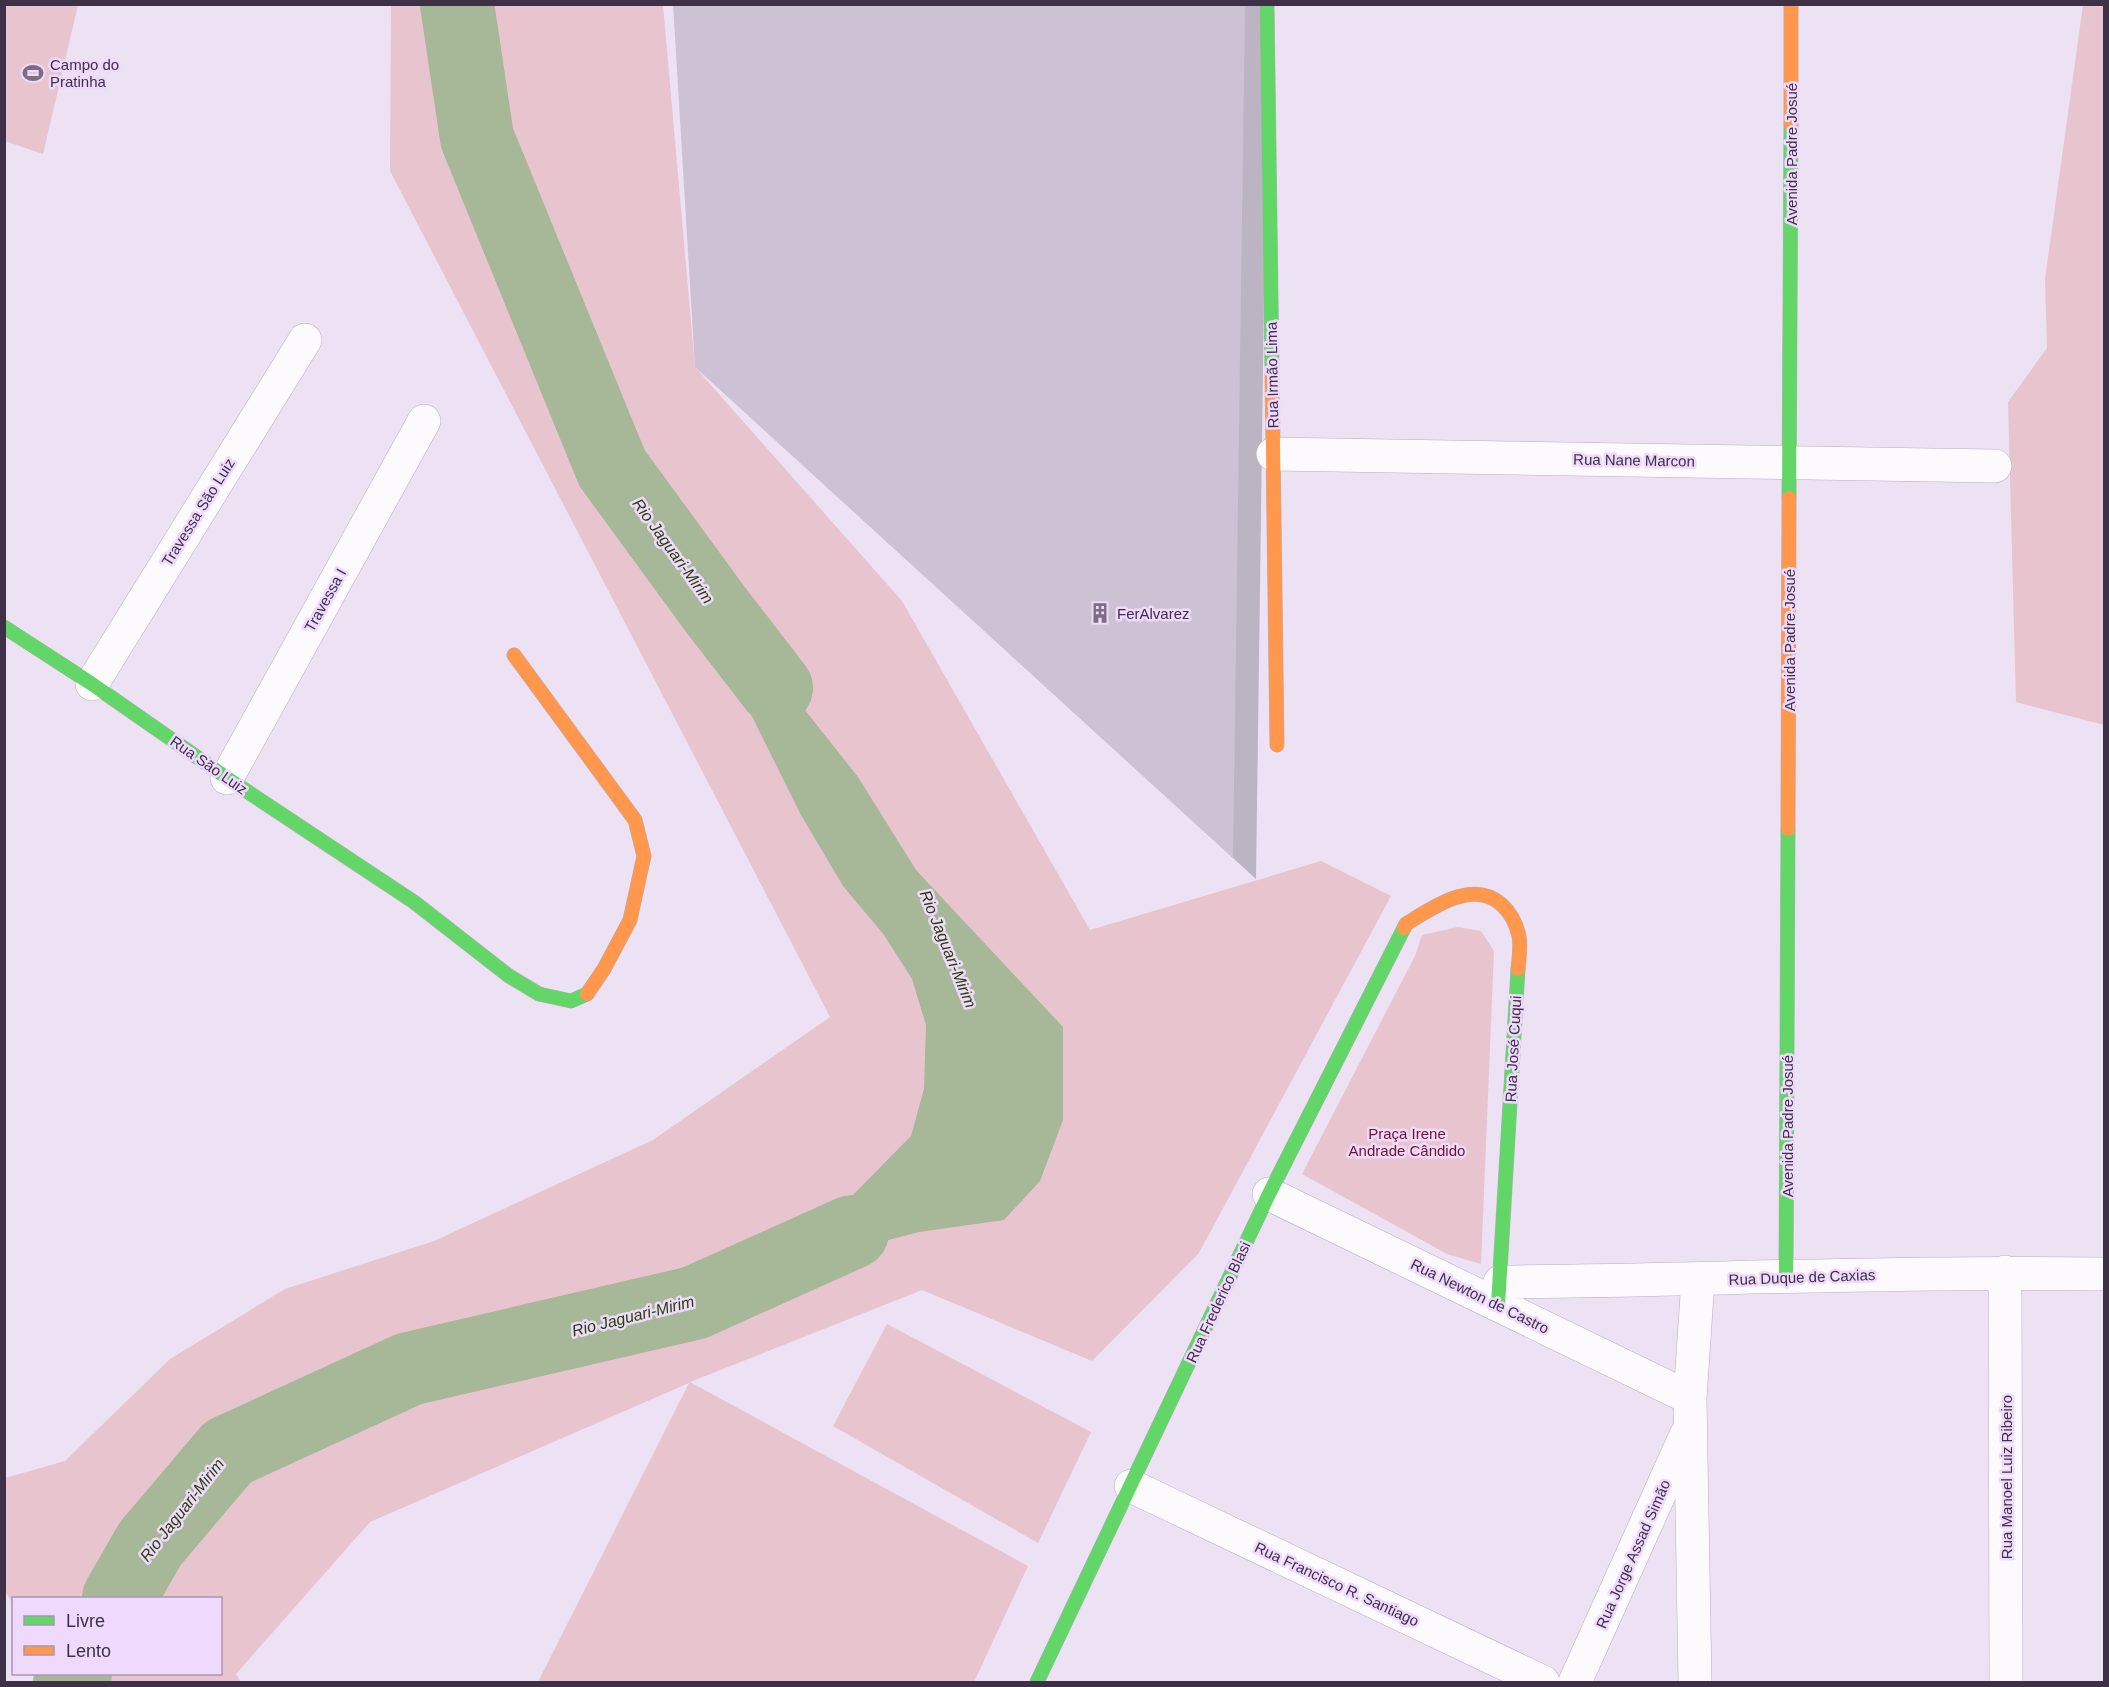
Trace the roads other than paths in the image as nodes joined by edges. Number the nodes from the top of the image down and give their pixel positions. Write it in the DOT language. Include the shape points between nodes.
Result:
graph roads {
  1 [pos="1268,4"];
  2 [pos="1791,4"];
  3 [pos="305,339"];
  4 [pos="423,422"];
  5 [pos="1273,454"];
  6 [pos="1790,462"];
  7 [pos="1995,466"];
  8 [pos="4,627"];
  9 [pos="514,655"];
  10 [pos="92,684"];
  11 [pos="1277,745"];
  12 [pos="227,778"];
  13 [pos="1406,924"];
  14 [pos="1269,1194"];
  15 [pos="2005,1272"];
  16 [pos="2104,1274"];
  17 [pos="1786,1276"];
  18 [pos="1698,1280"];
  19 [pos="1499,1293"];
  20 [pos="1691,1412"];
  21 [pos="1131,1486"];
  22 [pos="1037,1683"];
  23 [pos="1543,1683"];
  24 [pos="1575,1683"];
  25 [pos="1695,1683"];
  26 [pos="2006,1683"];
  1 -- 5 [label="street, Rua Irmão Lima"];
  2 -- 6 [label="street, Avenida Padre Josué"];
  3 -- 10 [label="street, Travessa São Luiz"];
  4 -- 12 [label="street, Travessa I"];
  5 -- 6 [label="street, Rua Nane Marcon"];
  5 -- 11 [label="street, Rua Irmão Lima"];
  6 -- 7 [label="street, Rua Nane Marcon"];
  6 -- 17 [label="street, Avenida Padre Josué"];
  8 -- 10 [label="street, Rua São Luiz"];
  9 -- 12 [label="street, Rua São Luiz" via="635,820 644,856 630,920 589,993 571,1001 539,994 509,976 414,902"];
  10 -- 12 [label="street, Rua São Luiz"];
  13 -- 14 [label="street, Rua Frederico Blasi"];
  13 -- 19 [label="street, Rua José Cuqui" via="1437,904 1466,893 1490,898 1511,913 1520,938"];
  14 -- 19 [label="street, Rua Newton de Castro"];
  14 -- 21 [label="street, Rua Frederico Blasi"];
  15 -- 16 [label="street, Rua Duque de Caxias"];
  15 -- 17 [label="street, Rua Duque de Caxias"];
  15 -- 26 [label="street, Rua Manoel Luiz Ribeiro"];
  17 -- 18 [label="street, Rua Duque de Caxias"];
  18 -- 19 [label="street, Rua Duque de Caxias"];
  18 -- 20 [label="street, Rua Jorge Assad Simão"];
  19 -- 20 [label="street, Rua Newton de Castro"];
  20 -- 24 [label="street, Rua Jorge Assad Simão"];
  20 -- 25 [label="street, Rua Jorge Assad Simão"];
  21 -- 22 [label="street, Rua Frederico Blasi"];
  21 -- 23 [label="street, Rua Francisco R. Santiago"];
}
